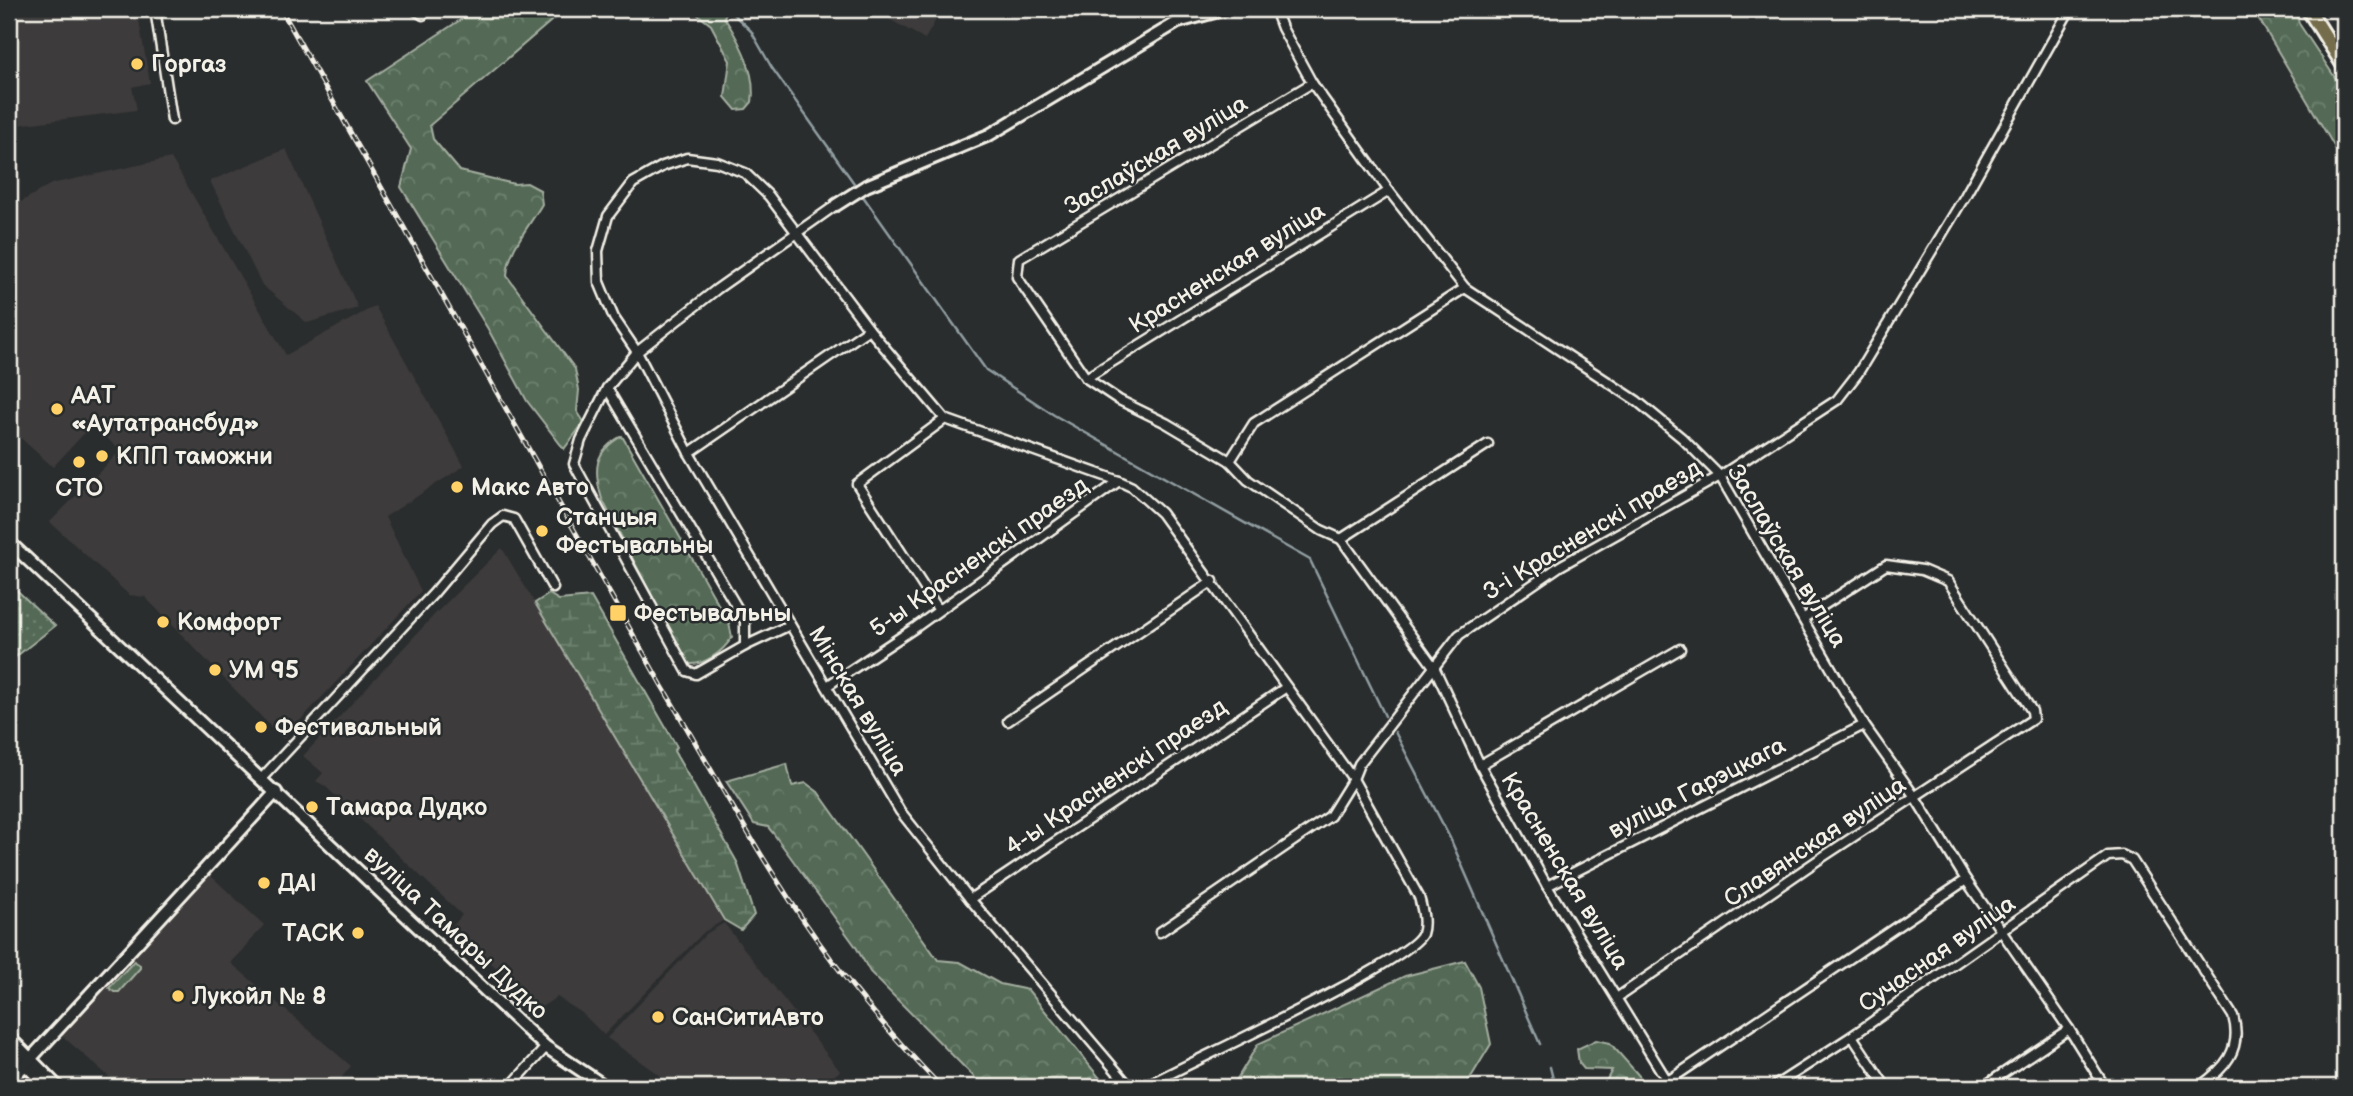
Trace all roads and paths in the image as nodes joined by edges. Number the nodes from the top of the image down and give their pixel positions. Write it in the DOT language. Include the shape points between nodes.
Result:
graph roads {
  1 [pos="155,9"];
  2 [pos="414,9"];
  3 [pos="1226,9"];
  4 [pos="1275,9"];
  5 [pos="2070,9"];
  6 [pos="2308,9"];
  7 [pos="423,15"];
  8 [pos="2344,66"];
  9 [pos="1312,83"];
  10 [pos="172,120"];
  11 [pos="1389,191"];
  12 [pos="836,205"];
  13 [pos="797,234"];
  14 [pos="1019,260"];
  15 [pos="1465,288"];
  16 [pos="869,329"];
  17 [pos="637,352"];
  18 [pos="1086,378"];
  19 [pos="607,388"];
  20 [pos="945,419"];
  21 [pos="1488,444"];
  22 [pos="690,453"];
  23 [pos="1230,461"];
  24 [pos="1720,476"];
  25 [pos="1119,481"];
  26 [pos="1340,539"];
  27 [pos="9,542"];
  28 [pos="1213,581"];
  29 [pos="553,587"];
  30 [pos="938,609"];
  31 [pos="1804,618"];
  32 [pos="790,625"];
  33 [pos="746,646"];
  34 [pos="1680,649"];
  35 [pos="1434,667"];
  36 [pos="827,686"];
  37 [pos="1285,688"];
  38 [pos="1008,721"];
  39 [pos="1864,725"];
  40 [pos="1480,765"];
  41 [pos="262,778"];
  42 [pos="1353,779"];
  43 [pos="276,792"];
  44 [pos="1915,797"];
  45 [pos="1966,880"];
  46 [pos="1547,886"];
  47 [pos="970,899"];
  48 [pos="1160,932"];
  49 [pos="2003,932"];
  50 [pos="1618,997"];
  51 [pos="2069,1029"];
  52 [pos="1852,1036"];
  53 [pos="9,1037"];
  54 [pos="546,1047"];
  55 [pos="9,1049"];
  56 [pos="28,1061"];
  57 [pos="9,1082"];
  58 [pos="1669,1084"];
  59 [pos="48,1087"];
  60 [pos="58,1087"];
  61 [pos="510,1087"];
  62 [pos="606,1087"];
  63 [pos="1130,1087"];
  64 [pos="1144,1087"];
  65 [pos="1773,1087"];
  66 [pos="1886,1087"];
  67 [pos="1983,1087"];
  68 [pos="2105,1087"];
  69 [pos="2199,1087"];
  1 -- 10 [label="street"];
  2 -- 7 [label="street"];
  3 -- 12 [label="street" via="1178,22 989,135 866,186"];
  4 -- 9 [label="street, Заслаўская вуліца"];
  5 -- 24 [label="street, 3-і Красненскі праезд" via="1965,196 1838,400"];
  6 -- 8 [label="main road"];
  9 -- 11 [label="street, Заслаўская вуліца"];
  9 -- 14 [label="street, Заслаўская вуліца"];
  11 -- 15 [label="street, Заслаўская вуліца"];
  11 -- 18 [label="street, Красненская вуліца"];
  12 -- 13 [label="street"];
  13 -- 16 [label="street"];
  13 -- 17 [label="street"];
  13 -- 17 [label="street, Мінская вуліца" via="769,195 745,173 716,162 687,158 633,183 608,216 598,251 599,282 614,318"];
  14 -- 18 [label="street, Красненская вуліца" via="1017,276"];
  15 -- 23 [label="street" via="1254,423"];
  15 -- 24 [label="street, Заслаўская вуліца" via="1637,401"];
  16 -- 20 [label="street"];
  16 -- 22 [label="street"];
  17 -- 19 [label="street"];
  17 -- 22 [label="street, Мінская вуліца"];
  18 -- 23 [label="street, Красненская вуліца"];
  19 -- 33 [label="street" via="745,621"];
  19 -- 33 [label="street" via="574,464 593,500 690,674"];
  20 -- 25 [label="street"];
  20 -- 30 [label="street" via="857,484"];
  21 -- 26 [label="street"];
  22 -- 32 [label="street, Мінская вуліца"];
  23 -- 26 [label="street, Красненская вуліца" via="1248,480"];
  24 -- 31 [label="street, Заслаўская вуліца"];
  24 -- 35 [label="street, 3-і Красненскі праезд" via="1560,566 1459,635"];
  25 -- 28 [label="street" via="1161,513"];
  25 -- 30 [label="street, 5-ы Красненскі праезд"];
  26 -- 35 [label="street, Красненская вуліца"];
  27 -- 41 [label="street, вуліца Тамары Дудко"];
  28 -- 37 [label="street"];
  28 -- 38 [label="street"];
  29 -- 41 [label="street" via="514,519 503,516"];
  30 -- 36 [label="street, 5-ы Красненскі праезд"];
  31 -- 39 [label="street, Заслаўская вуліца"];
  31 -- 44 [label="street, Славянская вуліца" via="1886,565 1922,570 1948,581 2032,711 2033,719"];
  32 -- 33 [label="street"];
  32 -- 36 [label="street, Мінская вуліца"];
  34 -- 40 [label="street, Красненская вуліца"];
  35 -- 40 [label="street, Красненская вуліца"];
  35 -- 42 [label="street, 3-і Красненскі праезд" via="1359,764"];
  36 -- 47 [label="street, Мінская вуліца" via="900,811"];
  37 -- 42 [label="street"];
  37 -- 47 [label="street, 4-ы Красненскі праезд"];
  39 -- 44 [label="street, Заслаўская вуліца"];
  39 -- 46 [label="street, вуліца Гарэцкага"];
  40 -- 46 [label="street, Красненская вуліца"];
  41 -- 43 [label="street, вуліца Тамары Дудко"];
  42 -- 48 [label="street, 3-і Красненскі праезд" via="1330,817"];
  42 -- 64 [label="street" via="1419,897 1424,913 1422,933 1412,947 1331,993"];
  43 -- 54 [label="street, вуліца Тамары Дудко"];
  43 -- 56 [label="street"];
  44 -- 45 [label="street, Заслаўская вуліца"];
  44 -- 50 [label="street, Славянская вуліца"];
  45 -- 49 [label="street, Заслаўская вуліца"];
  45 -- 58 [label="street, Сучасная вуліца"];
  46 -- 50 [label="street, Красненская вуліца"];
  47 -- 63 [label="street, Мінская вуліца"];
  49 -- 51 [label="street, Заслаўская вуліца"];
  49 -- 52 [label="street, Сучасная вуліца"];
  49 -- 69 [label="street, Сучасная вуліца" via="2108,856 2132,860 2233,1016 2236,1027 2231,1054 2222,1070"];
  50 -- 58 [label="street, Красненская вуліца"];
  51 -- 67 [label="street"];
  51 -- 68 [label="street, Заслаўская вуліца"];
  52 -- 65 [label="street, Сучасная вуліца"];
  52 -- 66 [label="street"];
  53 -- 56 [label="street"];
  54 -- 61 [label="street, вуліца Тамары Дудко"];
  54 -- 62 [label="street, вуліца Тамары Дудко"];
  55 -- 56 [label="street"];
  56 -- 57 [label="street"];
  56 -- 59 [label="street"];
  56 -- 60 [label="street"];
}
